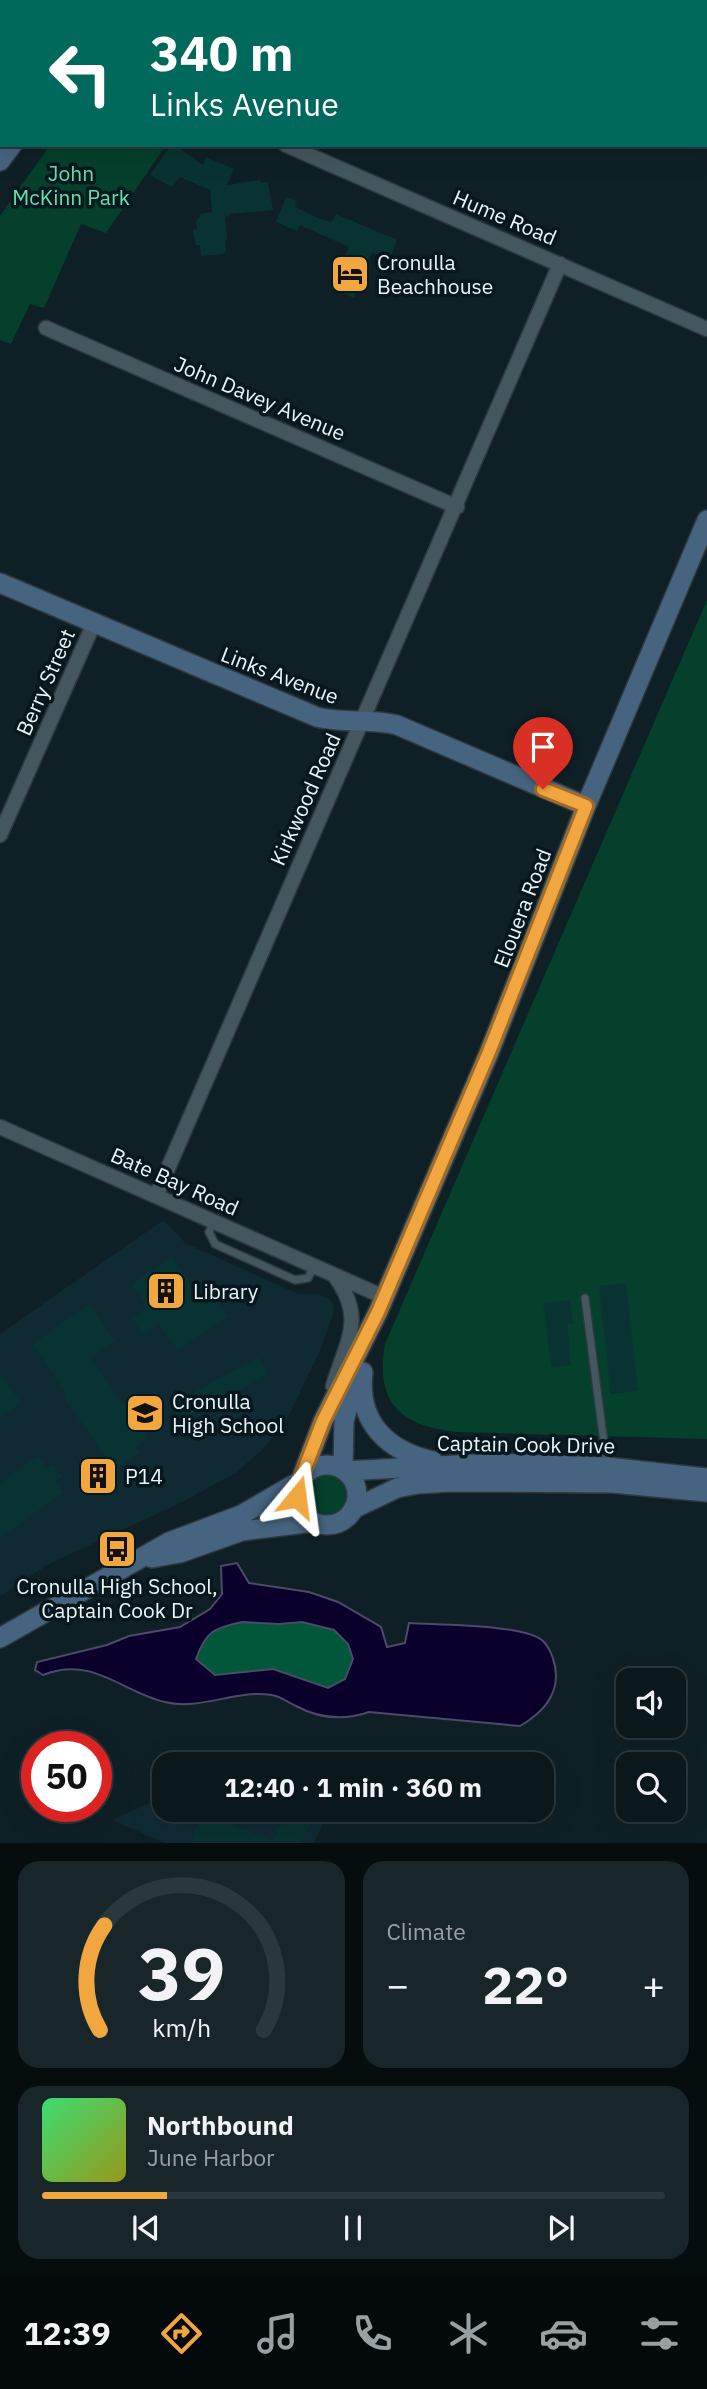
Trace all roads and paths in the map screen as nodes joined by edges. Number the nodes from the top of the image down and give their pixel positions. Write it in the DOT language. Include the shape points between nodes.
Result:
graph roads {
  1 [pos="291,147"];
  2 [pos="561,264"];
  3 [pos="46,328"];
  4 [pos="707,329"];
  5 [pos="457,507"];
  6 [pos="707,520"];
  7 [pos="0,583"];
  8 [pos="94,623"];
  9 [pos="362,722"];
  10 [pos="586,806"];
  11 [pos="0,835"];
  12 [pos="0,1127"];
  13 [pos="156,1196"];
  14 [pos="214,1222"];
  15 [pos="314,1265"];
  16 [pos="333,1274"];
  17 [pos="585,1298"];
  18 [pos="381,1304"];
  19 [pos="365,1357"];
  20 [pos="323,1421"];
  21 [pos="452,1464"];
  22 [pos="607,1467"];
  23 [pos="344,1471"];
  24 [pos="707,1478"];
  25 [pos="301,1480"];
  26 [pos="707,1492"];
  27 [pos="353,1509"];
  28 [pos="314,1522"];
  29 [pos="141,1560"];
  30 [pos="0,1638"];
  1 -- 2 [label="street, Hume Road"];
  2 -- 4 [label="street, Hume Road"];
  2 -- 5 [label="street, Kirkwood Road"];
  3 -- 5 [label="street, John Davey Avenue"];
  5 -- 9 [label="street, Kirkwood Road"];
  6 -- 10 [label="street, Elouera Road"];
  7 -- 8 [label="street, Links Avenue"];
  8 -- 9 [label="street, Links Avenue" via="317,717"];
  8 -- 11 [label="street, Berry Street"];
  9 -- 10 [label="street, Links Avenue" via="386,722 407,729"];
  9 -- 13 [label="street, Kirkwood Road"];
  10 -- 18 [label="street, Elouera Road" via="494,1041"];
  12 -- 13 [label="street, Bate Bay Road"];
  13 -- 14 [label="street, Bate Bay Road"];
  14 -- 15 [label="street, Bate Bay Road"];
  14 -- 15 [label="lane" via="209,1232 215,1244 295,1280 308,1278"];
  15 -- 16 [label="street, Bate Bay Road"];
  16 -- 18 [label="street, Bate Bay Road"];
  16 -- 20 [label="street" via="346,1291 352,1328"];
  17 -- 22 [label="lane"];
  18 -- 19 [label="street, Elouera Road"];
  18 -- 20 [label="street, Elouera Road"];
  19 -- 21 [label="street" via="363,1396 376,1428 398,1449"];
  19 -- 23 [label="street, Elouera Road" via="344,1421"];
  20 -- 25 [label="street, Elouera Road"];
  21 -- 22 [label="street, Captain Cook Drive"];
  21 -- 23 [label="street, Captain Cook Drive"];
  22 -- 24 [label="street, Captain Cook Drive"];
  23 -- 25 [label="street" via="322,1465"];
  23 -- 27 [label="street" via="356,1488"];
  25 -- 28 [label="street" via="298,1502"];
  25 -- 29 [label="street" via="254,1509 169,1542"];
  26 -- 27 [label="street, Captain Cook Drive" via="612,1483 429,1483 397,1488"];
  27 -- 28 [label="street" via="338,1522"];
  28 -- 29 [label="street" via="242,1531 180,1553"];
  29 -- 30 [label="street"];
}
